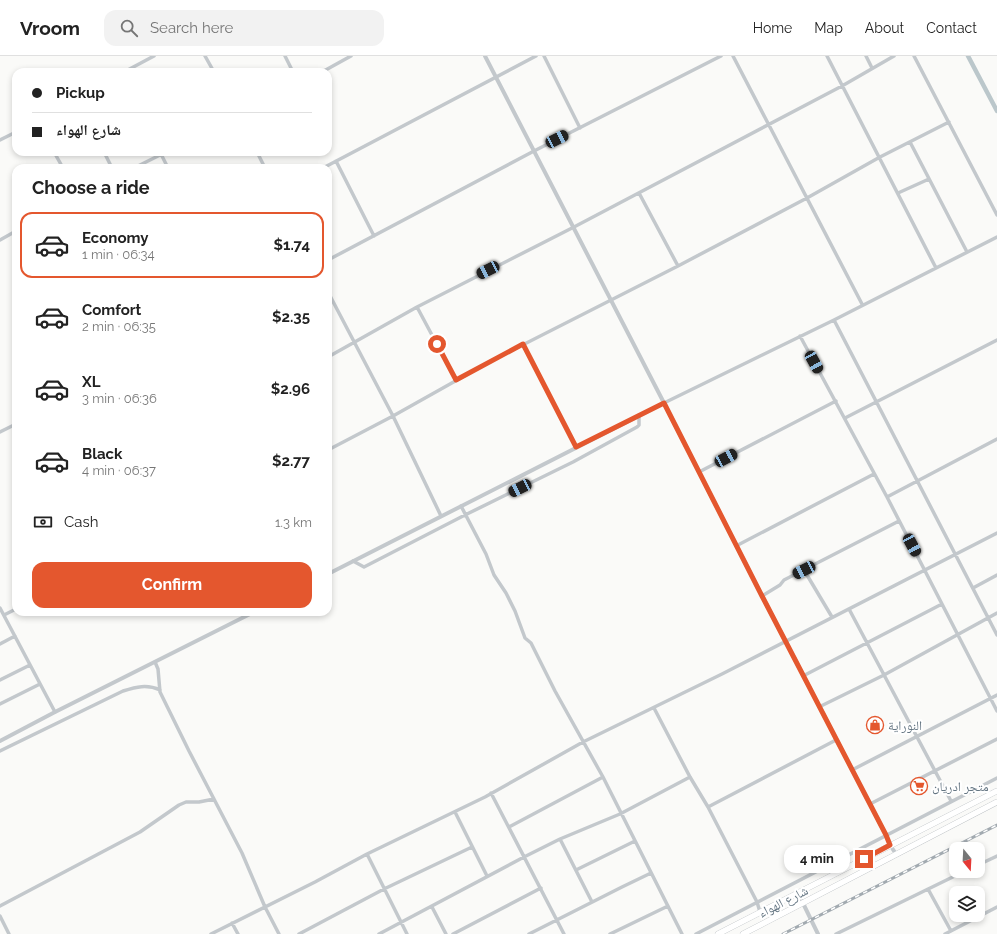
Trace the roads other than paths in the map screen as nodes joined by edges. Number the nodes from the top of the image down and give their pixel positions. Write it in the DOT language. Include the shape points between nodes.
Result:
graph roads {
  1 [pos="154,56"];
  2 [pos="205,56"];
  3 [pos="284,56"];
  4 [pos="351,56"];
  5 [pos="485,56"];
  6 [pos="536,56"];
  7 [pos="544,56"];
  8 [pos="721,56"];
  9 [pos="733,56"];
  10 [pos="827,56"];
  11 [pos="866,56"];
  12 [pos="894,56"];
  13 [pos="914,56"];
  14 [pos="132,68"];
  15 [pos="212,68"];
  16 [pos="291,68"];
  17 [pos="329,68"];
  18 [pos="872,68"];
  19 [pos="496,78"];
  20 [pos="842,86"];
  21 [pos="948,122"];
  22 [pos="768,125"];
  23 [pos="580,128"];
  24 [pos="12,134"];
  25 [pos="0,140"];
  26 [pos="910,142"];
  27 [pos="534,151"];
  28 [pos="157,156"];
  29 [pos="880,157"];
  30 [pos="336,161"];
  31 [pos="142,164"];
  32 [pos="330,164"];
  33 [pos="929,179"];
  34 [pos="639,193"];
  35 [pos="898,193"];
  36 [pos="807,198"];
  37 [pos="997,216"];
  38 [pos="574,227"];
  39 [pos="12,233"];
  40 [pos="374,236"];
  41 [pos="997,237"];
  42 [pos="0,240"];
  43 [pos="967,252"];
  44 [pos="332,258"];
  45 [pos="678,266"];
  46 [pos="936,268"];
  47 [pos="332,300"];
  48 [pos="611,300"];
  49 [pos="862,304"];
  50 [pos="417,307"];
  51 [pos="834,320"];
  52 [pos="800,336"];
  53 [pos="997,340"];
  54 [pos="355,343"];
  55 [pos="523,344"];
  56 [pos="332,355"];
  57 [pos="456,380"];
  58 [pos="836,401"];
  59 [pos="876,402"];
  60 [pos="664,403"];
  61 [pos="639,415"];
  62 [pos="393,416"];
  63 [pos="844,418"];
  64 [pos="12,426"];
  65 [pos="0,432"];
  66 [pos="997,439"];
  67 [pos="576,447"];
  68 [pos="332,448"];
  69 [pos="699,472"];
  70 [pos="874,474"];
  71 [pos="917,481"];
  72 [pos="887,497"];
  73 [pos="460,506"];
  74 [pos="465,515"];
  75 [pos="441,516"];
  76 [pos="899,521"];
  77 [pos="997,533"];
  78 [pos="736,546"];
  79 [pos="955,554"];
  80 [pos="353,561"];
  81 [pos="804,570"];
  82 [pos="924,570"];
  83 [pos="332,572"];
  84 [pos="997,575"];
  85 [pos="973,588"];
  86 [pos="762,596"];
  87 [pos="942,604"];
  88 [pos="0,608"];
  89 [pos="849,609"];
  90 [pos="12,611"];
  91 [pos="997,613"];
  92 [pos="4,615"];
  93 [pos="246,616"];
  94 [pos="832,617"];
  95 [pos="988,618"];
  96 [pos="957,634"];
  97 [pos="997,635"];
  98 [pos="15,636"];
  99 [pos="785,641"];
  100 [pos="867,643"];
  101 [pos="0,644"];
  102 [pos="155,662"];
  103 [pos="30,665"];
  104 [pos="884,675"];
  105 [pos="803,676"];
  106 [pos="0,680"];
  107 [pos="40,684"];
  108 [pos="160,690"];
  109 [pos="997,695"];
  110 [pos="991,698"];
  111 [pos="0,704"];
  112 [pos="819,707"];
  113 [pos="654,708"];
  114 [pos="997,711"];
  115 [pos="55,712"];
  116 [pos="917,736"];
  117 [pos="997,739"];
  118 [pos="836,740"];
  119 [pos="0,741"];
  120 [pos="583,742"];
  121 [pos="0,751"];
  122 [pos="852,770"];
  123 [pos="935,770"];
  124 [pos="603,777"];
  125 [pos="690,777"];
  126 [pos="997,778"];
  127 [pos="997,790"];
  128 [pos="491,793"];
  129 [pos="214,799"];
  130 [pos="952,801"];
  131 [pos="997,802"];
  132 [pos="870,804"];
  133 [pos="708,806"];
  134 [pos="455,812"];
  135 [pos="620,814"];
  136 [pos="509,827"];
  137 [pos="886,835"];
  138 [pos="560,839"];
  139 [pos="635,841"];
  140 [pos="890,845"];
  141 [pos="472,847"];
  142 [pos="367,854"];
  143 [pos="896,854"];
  144 [pos="997,856"];
  145 [pos="524,857"];
  146 [pos="985,862"];
  147 [pos="576,870"];
  148 [pos="651,873"];
  149 [pos="487,876"];
  150 [pos="951,878"];
  151 [pos="541,888"];
  152 [pos="384,889"];
  153 [pos="928,889"];
  154 [pos="798,893"];
  155 [pos="592,902"];
  156 [pos="756,902"];
  157 [pos="802,904"];
  158 [pos="0,906"];
  159 [pos="432,906"];
  160 [pos="668,906"];
  161 [pos="265,907"];
  162 [pos="997,907"];
  163 [pos="760,912"];
  164 [pos="0,916"];
  165 [pos="557,920"];
  166 [pos="402,922"];
  167 [pos="232,923"];
  168 [pos="951,931"];
  169 [pos="9,934"];
  170 [pos="211,934"];
  171 [pos="238,934"];
  172 [pos="279,934"];
  173 [pos="299,934"];
  174 [pos="379,934"];
  175 [pos="407,934"];
  176 [pos="446,934"];
  177 [pos="453,934"];
  178 [pos="529,934"];
  179 [pos="564,934"];
  180 [pos="610,934"];
  181 [pos="682,934"];
  182 [pos="696,934"];
  183 [pos="718,934"];
  184 [pos="743,934"];
  185 [pos="818,934"];
  186 [pos="836,934"];
  187 [pos="945,934"];
  1 -- 14 [label="street"];
  2 -- 15 [label="street"];
  3 -- 16 [label="street"];
  4 -- 17 [label="street"];
  5 -- 19 [label="street"];
  6 -- 19 [label="street"];
  7 -- 23 [label="street"];
  8 -- 23 [label="street"];
  9 -- 22 [label="street"];
  10 -- 20 [label="street"];
  11 -- 18 [label="street"];
  12 -- 18 [label="street"];
  13 -- 21 [label="street"];
  18 -- 20 [label="street"];
  19 -- 27 [label="street"];
  19 -- 30 [label="street"];
  20 -- 22 [label="street"];
  20 -- 29 [label="street"];
  21 -- 26 [label="street"];
  21 -- 37 [label="street"];
  22 -- 34 [label="street"];
  22 -- 36 [label="street"];
  23 -- 27 [label="street"];
  24 -- 25 [label="street"];
  26 -- 29 [label="street"];
  26 -- 33 [label="street"];
  27 -- 38 [label="street"];
  27 -- 40 [label="street"];
  28 -- 31 [label="street"];
  29 -- 35 [label="street"];
  29 -- 36 [label="street"];
  30 -- 32 [label="street"];
  30 -- 40 [label="street"];
  33 -- 35 [label="street"];
  33 -- 43 [label="street"];
  34 -- 38 [label="street"];
  34 -- 45 [label="street"];
  35 -- 46 [label="street"];
  36 -- 45 [label="street"];
  36 -- 49 [label="street"];
  38 -- 48 [label="street"];
  38 -- 50 [label="street"];
  39 -- 42 [label="street"];
  40 -- 44 [label="street"];
  41 -- 43 [label="street"];
  43 -- 46 [label="street"];
  45 -- 48 [label="street"];
  46 -- 49 [label="street"];
  47 -- 54 [label="street"];
  48 -- 55 [label="street"];
  48 -- 60 [label="street"];
  49 -- 51 [label="street"];
  50 -- 54 [label="street"];
  50 -- 57 [label="street"];
  51 -- 52 [label="street"];
  51 -- 59 [label="street"];
  52 -- 58 [label="street"];
  52 -- 60 [label="street"];
  53 -- 59 [label="street"];
  54 -- 56 [label="street"];
  54 -- 62 [label="street"];
  55 -- 57 [label="street"];
  55 -- 67 [label="street"];
  57 -- 62 [label="street"];
  58 -- 63 [label="street"];
  58 -- 69 [label="street"];
  59 -- 63 [label="street"];
  59 -- 71 [label="street"];
  60 -- 61 [label="street"];
  60 -- 69 [label="street"];
  61 -- 67 [label="street"];
  61 -- 74 [label="street" via="639,425 629,433"];
  62 -- 68 [label="street"];
  62 -- 75 [label="street"];
  63 -- 70 [label="street"];
  64 -- 65 [label="street"];
  66 -- 71 [label="street"];
  67 -- 73 [label="street"];
  69 -- 78 [label="street"];
  70 -- 72 [label="street"];
  70 -- 78 [label="street"];
  71 -- 72 [label="street"];
  71 -- 79 [label="street"];
  72 -- 76 [label="street"];
  73 -- 74 [label="street"];
  73 -- 75 [label="street"];
  74 -- 80 [label="street" via="364,567"];
  74 -- 120 [label="street" via="515,611 525,638 531,643"];
  75 -- 80 [label="street"];
  76 -- 81 [label="street"];
  76 -- 82 [label="street"];
  77 -- 79 [label="street"];
  78 -- 86 [label="street"];
  79 -- 82 [label="street"];
  79 -- 85 [label="street"];
  80 -- 83 [label="street"];
  81 -- 86 [label="street" via="784,580"];
  81 -- 94 [label="street"];
  82 -- 87 [label="street"];
  82 -- 89 [label="street"];
  84 -- 85 [label="street"];
  85 -- 95 [label="street"];
  86 -- 99 [label="street"];
  87 -- 96 [label="street"];
  87 -- 100 [label="street"];
  88 -- 92 [label="street"];
  89 -- 94 [label="street"];
  89 -- 100 [label="street"];
  90 -- 92 [label="street"];
  91 -- 95 [label="street"];
  92 -- 98 [label="street"];
  93 -- 102 [label="street"];
  94 -- 99 [label="street"];
  95 -- 96 [label="street"];
  95 -- 97 [label="street"];
  96 -- 104 [label="street"];
  96 -- 110 [label="street"];
  98 -- 101 [label="street"];
  98 -- 103 [label="street"];
  99 -- 105 [label="street"];
  99 -- 113 [label="street"];
  100 -- 104 [label="street"];
  100 -- 105 [label="street"];
  102 -- 108 [label="street"];
  102 -- 115 [label="street"];
  103 -- 106 [label="street"];
  103 -- 107 [label="street"];
  104 -- 112 [label="street"];
  104 -- 116 [label="street"];
  105 -- 112 [label="street"];
  107 -- 111 [label="street"];
  107 -- 115 [label="street"];
  108 -- 121 [label="street" via="145,686 123,690"];
  108 -- 129 [label="street"];
  109 -- 110 [label="street"];
  110 -- 114 [label="street"];
  110 -- 116 [label="street"];
  112 -- 118 [label="street"];
  113 -- 120 [label="street"];
  113 -- 125 [label="street"];
  115 -- 119 [label="street"];
  116 -- 122 [label="street"];
  116 -- 123 [label="street"];
  117 -- 123 [label="street"];
  118 -- 122 [label="street"];
  118 -- 133 [label="street"];
  120 -- 124 [label="street"];
  120 -- 128 [label="street"];
  122 -- 132 [label="street"];
  123 -- 130 [label="street"];
  123 -- 132 [label="street"];
  124 -- 135 [label="street"];
  124 -- 136 [label="street"];
  125 -- 133 [label="street"];
  125 -- 135 [label="street"];
  126 -- 130 [label="street"];
  127 -- 140 [label="highway, شارع الهواء"];
  128 -- 134 [label="street"];
  128 -- 136 [label="street"];
  129 -- 158 [label="street" via="178,805 140,832"];
  129 -- 161 [label="street" via="242,853"];
  130 -- 137 [label="street"];
  131 -- 143 [label="highway, شارع الهواء"];
  132 -- 137 [label="street"];
  133 -- 156 [label="street"];
  134 -- 141 [label="street"];
  134 -- 142 [label="street"];
  135 -- 138 [label="street"];
  135 -- 139 [label="street"];
  136 -- 145 [label="street"];
  137 -- 140 [label="street"];
  137 -- 156 [label="street"];
  138 -- 145 [label="street"];
  138 -- 147 [label="street"];
  139 -- 147 [label="street"];
  139 -- 148 [label="street"];
  140 -- 143 [label="street"];
  140 -- 154 [label="highway, شارع الهواء"];
  141 -- 149 [label="street"];
  141 -- 152 [label="street"];
  142 -- 152 [label="street"];
  142 -- 161 [label="street"];
  143 -- 157 [label="highway, شارع الهواء"];
  144 -- 146 [label="street"];
  145 -- 149 [label="street"];
  145 -- 151 [label="street"];
  147 -- 155 [label="street"];
  148 -- 155 [label="street"];
  148 -- 160 [label="street"];
  149 -- 159 [label="street"];
  150 -- 153 [label="street"];
  151 -- 165 [label="street"];
  151 -- 177 [label="street"];
  152 -- 166 [label="street"];
  152 -- 173 [label="street"];
  153 -- 168 [label="street"];
  153 -- 186 [label="street"];
  154 -- 157 [label="street"];
  154 -- 163 [label="highway, شارع الهواء"];
  155 -- 165 [label="street"];
  156 -- 163 [label="street"];
  156 -- 182 [label="street"];
  157 -- 184 [label="highway, شارع الهواء"];
  157 -- 185 [label="street"];
  159 -- 166 [label="street"];
  159 -- 176 [label="street"];
  160 -- 180 [label="street"];
  160 -- 181 [label="street"];
  161 -- 167 [label="street"];
  161 -- 172 [label="street"];
  162 -- 168 [label="street"];
  163 -- 183 [label="highway, شارع الهواء"];
  164 -- 169 [label="street"];
  165 -- 178 [label="street"];
  165 -- 179 [label="street"];
  166 -- 174 [label="street"];
  166 -- 175 [label="street"];
  167 -- 170 [label="street"];
  167 -- 171 [label="street"];
  168 -- 187 [label="street"];
}
